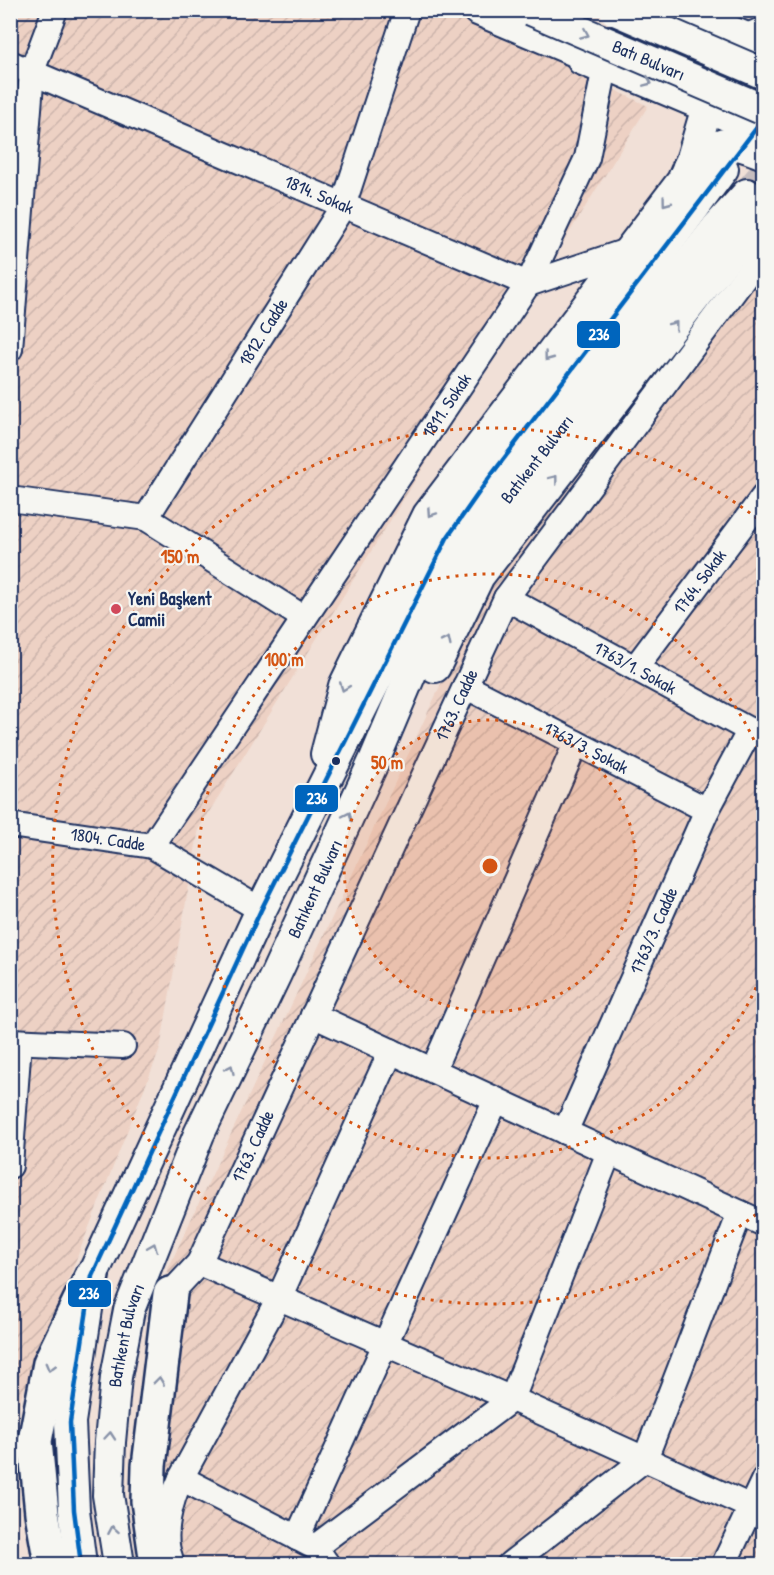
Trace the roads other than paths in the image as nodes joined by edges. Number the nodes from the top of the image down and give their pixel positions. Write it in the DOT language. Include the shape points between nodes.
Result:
graph roads {
  1 [pos="55,10"];
  2 [pos="407,10"];
  3 [pos="459,10"];
  4 [pos="478,10"];
  5 [pos="531,10"];
  6 [pos="615,10"];
  7 [pos="679,10"];
  8 [pos="758,38"];
  9 [pos="21,67"];
  10 [pos="764,74"];
  11 [pos="707,107"];
  12 [pos="764,110"];
  13 [pos="764,130"];
  14 [pos="764,154"];
  15 [pos="688,167"];
  16 [pos="723,169"];
  17 [pos="755,205"];
  18 [pos="342,206"];
  19 [pos="630,250"];
  20 [pos="764,251"];
  21 [pos="528,284"];
  22 [pos="10,349"];
  23 [pos="764,496"];
  24 [pos="10,499"];
  25 [pos="146,518"];
  26 [pos="506,598"];
  27 [pos="304,618"];
  28 [pos="635,668"];
  29 [pos="465,686"];
  30 [pos="759,732"];
  31 [pos="576,743"];
  32 [pos="707,810"];
  33 [pos="310,812"];
  34 [pos="10,825"];
  35 [pos="152,846"];
  36 [pos="261,910"];
  37 [pos="313,1015"];
  38 [pos="15,1042"];
  39 [pos="123,1046"];
  40 [pos="391,1051"];
  41 [pos="433,1070"];
  42 [pos="496,1100"];
  43 [pos="564,1132"];
  44 [pos="609,1152"];
  45 [pos="10,1166"];
  46 [pos="757,1220"];
  47 [pos="199,1263"];
  48 [pos="92,1276"];
  49 [pos="170,1294"];
  50 [pos="279,1298"];
  51 [pos="385,1344"];
  52 [pos="116,1377"];
  53 [pos="512,1399"];
  54 [pos="645,1459"];
  55 [pos="181,1478"];
  56 [pos="764,1479"];
  57 [pos="751,1507"];
  58 [pos="313,1550"];
  59 [pos="51,1564"];
  60 [pos="81,1564"];
  61 [pos="119,1564"];
  62 [pos="157,1564"];
  63 [pos="173,1564"];
  64 [pos="510,1564"];
  65 [pos="724,1564"];
  1 -- 9 [label="street"];
  2 -- 18 [label="street, 1812. Cadde"];
  3 -- 21 [label="street, 1811. Sokak" via="604,72 587,158"];
  4 -- 11 [label="main road, one-way"];
  5 -- 12 [label="main road, Batı Bulvarı, one-way, bridge"];
  6 -- 10 [label="main road, Batı Bulvarı, bridge"];
  7 -- 8 [label="main road"];
  8 -- 11 [label="main road"];
  9 -- 18 [label="street, 1814. Sokak"];
  9 -- 22 [label="street"];
  11 -- 13 [label="main road"];
  11 -- 15 [label="main road"];
  14 -- 15 [label="main road" via="732,142 719,145"];
  15 -- 19 [label="main road, one-way" via="682,181"];
  16 -- 33 [label="main road, Batıkent Bulvarı" via="447,538"];
  52 -- 17 [label="main road, Batıkent Bulvarı, one-way" via="129,1310 199,1134 374,761 436,614 476,538 718,226"];
  18 -- 21 [label="street, 1814. Sokak"];
  18 -- 25 [label="street, 1812. Cadde"];
  19 -- 21 [label="street"];
  19 -- 33 [label="main road, one-way" via="428,515 344,686"];
  20 -- 26 [label="street, 1763. Cadde"];
  21 -- 27 [label="street, 1811. Sokak"];
  23 -- 28 [label="street, 1764. Sokak"];
  24 -- 25 [label="street"];
  25 -- 27 [label="street"];
  26 -- 28 [label="street, 1763/1. Sokak"];
  26 -- 29 [label="street, 1763. Cadde"];
  27 -- 35 [label="street, 1811. Sokak"];
  28 -- 30 [label="street, 1763/1. Sokak"];
  29 -- 31 [label="street, 1763/3. Sokak"];
  29 -- 37 [label="street, 1763. Cadde"];
  30 -- 32 [label="street, 1763/3. Cadde"];
  31 -- 32 [label="street, 1763/3. Sokak"];
  31 -- 41 [label="street"];
  32 -- 43 [label="street, 1763/3. Cadde"];
  33 -- 36 [label="main road, Batıkent Bulvarı"];
  34 -- 35 [label="street, 1804. Cadde"];
  35 -- 36 [label="street, 1804. Cadde"];
  36 -- 48 [label="main road, Batıkent Bulvarı"];
  37 -- 40 [label="street"];
  37 -- 47 [label="street, 1763. Cadde"];
  38 -- 39 [label="street"];
  38 -- 45 [label="street"];
  40 -- 41 [label="street"];
  40 -- 50 [label="street"];
  41 -- 42 [label="street"];
  42 -- 43 [label="street"];
  42 -- 51 [label="street"];
  43 -- 44 [label="street"];
  44 -- 46 [label="street"];
  44 -- 53 [label="street"];
  46 -- 54 [label="street"];
  47 -- 49 [label="street, 1763. Cadde"];
  47 -- 50 [label="street"];
  48 -- 59 [label="highway, one-way" via="50,1363 35,1441"];
  48 -- 60 [label="main road, Batıkent Bulvarı" via="70,1422"];
  49 -- 52 [label="main road" via="146,1324"];
  62 -- 49 [label="highway, one-way" via="148,1501 149,1466"];
  50 -- 51 [label="street"];
  50 -- 55 [label="street"];
  51 -- 53 [label="street"];
  51 -- 58 [label="street"];
  61 -- 52 [label="main road, Batıkent Bulvarı, one-way" via="108,1495"];
  53 -- 54 [label="street"];
  53 -- 58 [label="street"];
  54 -- 57 [label="street"];
  54 -- 64 [label="street"];
  55 -- 58 [label="street"];
  55 -- 63 [label="street" via="170,1502 166,1548"];
  56 -- 57 [label="street"];
  57 -- 65 [label="street"];
}
